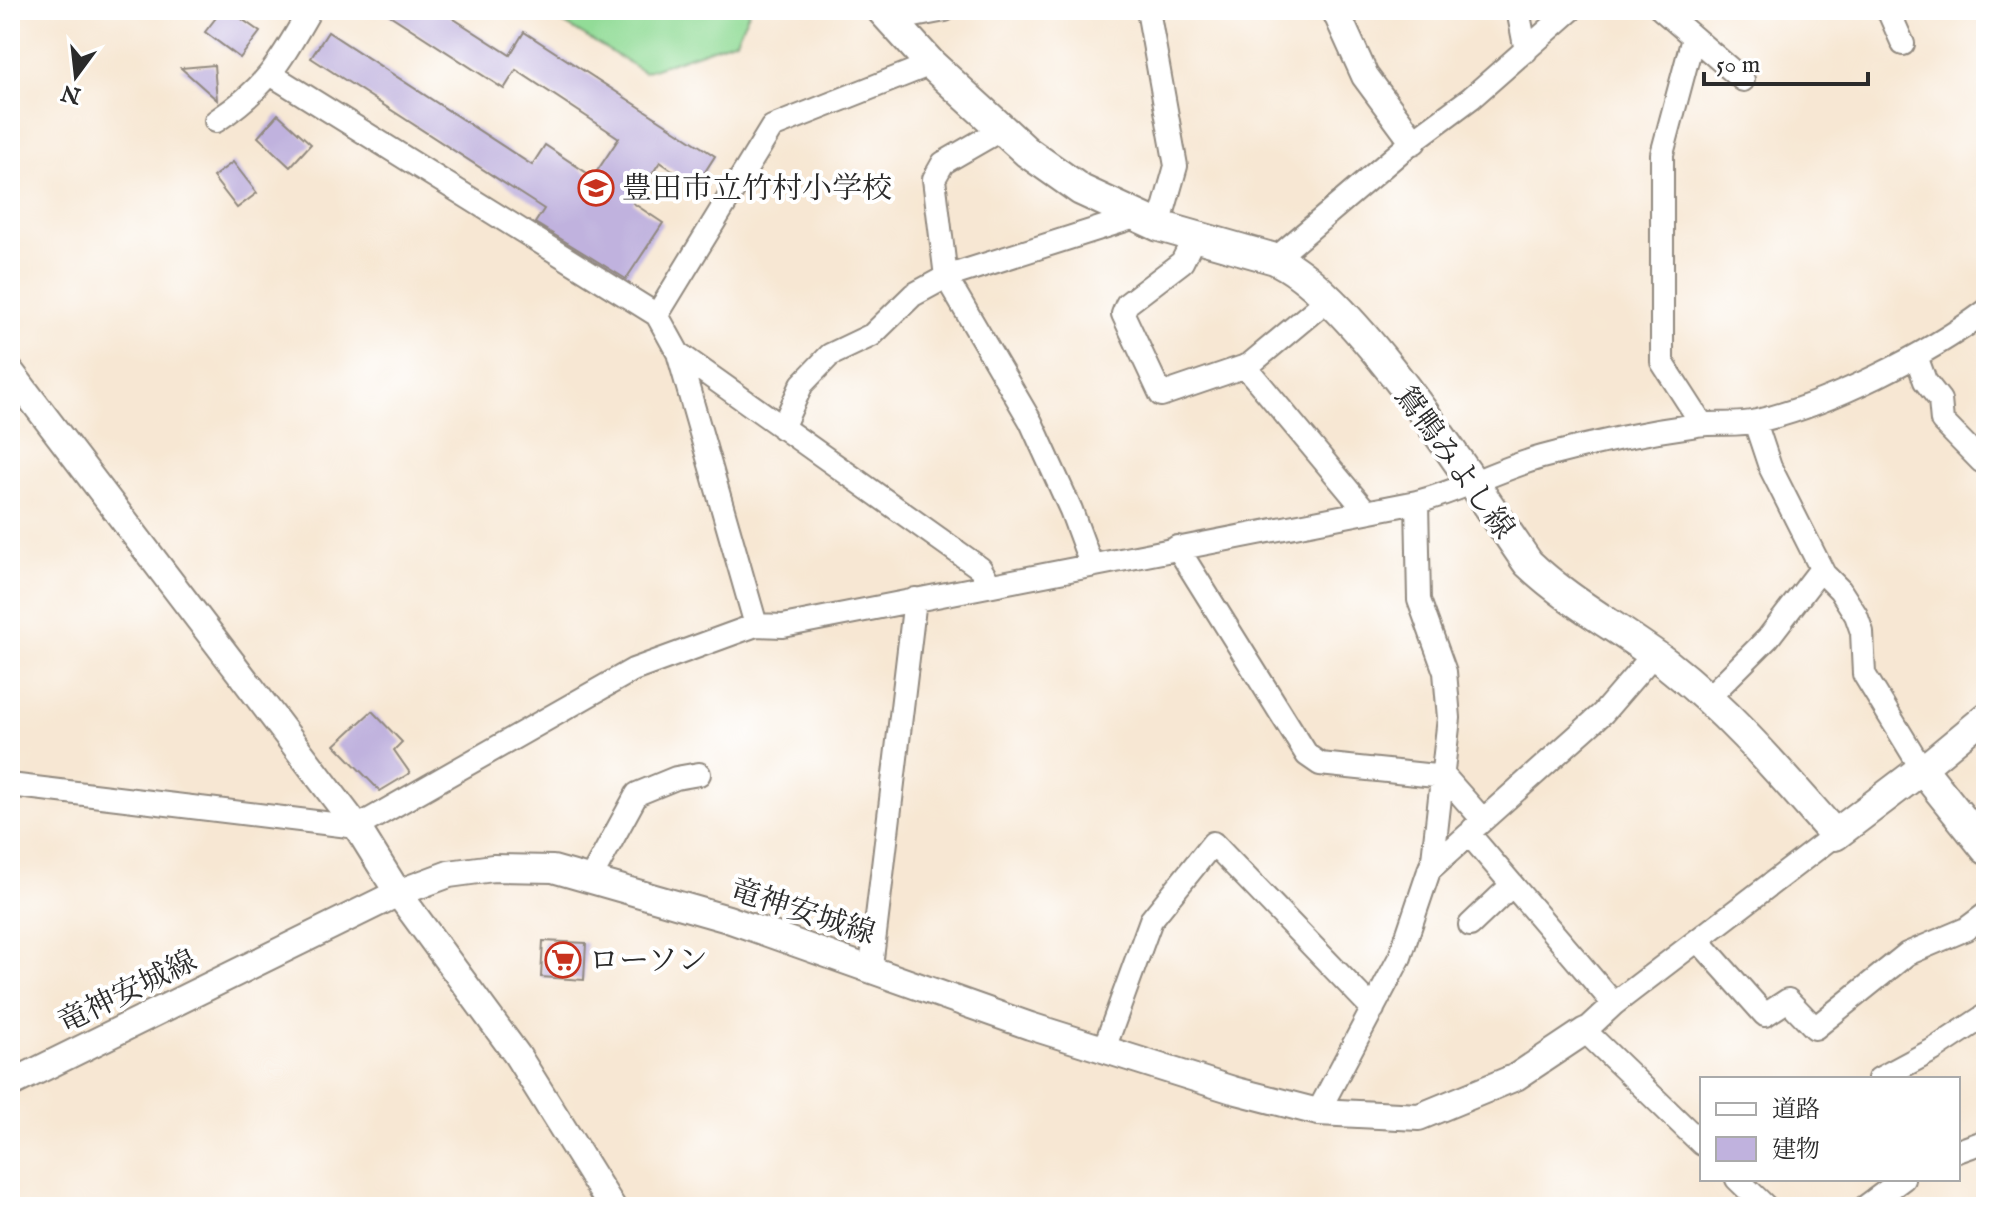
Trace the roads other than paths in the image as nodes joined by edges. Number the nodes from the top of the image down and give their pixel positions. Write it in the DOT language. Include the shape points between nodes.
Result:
graph roads {
  1 [pos="310,10"];
  2 [pos="945,10"];
  3 [pos="1148,10"];
  4 [pos="1335,10"];
  5 [pos="1518,10"];
  6 [pos="1571,10"];
  7 [pos="1662,10"];
  8 [pos="1888,10"];
  9 [pos="888,15"];
  10 [pos="1693,38"];
  11 [pos="1903,44"];
  12 [pos="1526,51"];
  13 [pos="931,64"];
  14 [pos="272,75"];
  15 [pos="1743,80"];
  16 [pos="216,121"];
  17 [pos="1002,129"];
  18 [pos="1413,141"];
  19 [pos="1149,221"];
  20 [pos="1195,236"];
  21 [pos="1275,259"];
  22 [pos="946,277"];
  23 [pos="1328,299"];
  24 [pos="1986,311"];
  25 [pos="657,315"];
  26 [pos="678,353"];
  27 [pos="1916,356"];
  28 [pos="1245,366"];
  29 [pos="10,371"];
  30 [pos="1755,422"];
  31 [pos="1702,424"];
  32 [pos="782,428"];
  33 [pos="1986,460"];
  34 [pos="1471,482"];
  35 [pos="1417,502"];
  36 [pos="1365,510"];
  37 [pos="1177,547"];
  38 [pos="1091,564"];
  39 [pos="1821,569"];
  40 [pos="989,583"];
  41 [pos="915,599"];
  42 [pos="756,625"];
  43 [pos="1653,655"];
  44 [pos="1708,698"];
  45 [pos="1986,716"];
  46 [pos="1922,769"];
  47 [pos="699,774"];
  48 [pos="1445,777"];
  49 [pos="10,785"];
  50 [pos="357,827"];
  51 [pos="1476,827"];
  52 [pos="1835,835"];
  53 [pos="1986,849"];
  54 [pos="1429,870"];
  55 [pos="591,878"];
  56 [pos="1512,885"];
  57 [pos="398,893"];
  58 [pos="1986,914"];
  59 [pos="1470,925"];
  60 [pos="1698,940"];
  61 [pos="871,967"];
  62 [pos="1614,1004"];
  63 [pos="1373,1009"];
  64 [pos="1986,1015"];
  65 [pos="1585,1031"];
  66 [pos="1104,1049"];
  67 [pos="1883,1077"];
  68 [pos="10,1084"];
  69 [pos="1318,1112"];
  70 [pos="1986,1141"];
  71 [pos="1700,1142"];
  72 [pos="1960,1150"];
  73 [pos="1739,1181"];
  74 [pos="1900,1181"];
  75 [pos="612,1207"];
  76 [pos="1766,1207"];
  77 [pos="1865,1207"];
  1 -- 14 [label="street"];
  2 -- 9 [label="street"];
  3 -- 19 [label="street" via="1176,166"];
  4 -- 18 [label="street" via="1365,76"];
  5 -- 12 [label="street"];
  6 -- 12 [label="street"];
  7 -- 10 [label="street"];
  8 -- 11 [label="street"];
  9 -- 13 [label="main road, 鴛鴨みよし線"];
  10 -- 15 [label="street"];
  10 -- 31 [label="street" via="1662,154 1662,362"];
  12 -- 18 [label="street"];
  13 -- 17 [label="main road, 鴛鴨みよし線"];
  13 -- 25 [label="street" via="772,127"];
  14 -- 16 [label="street"];
  14 -- 25 [label="street"];
  17 -- 19 [label="main road, 鴛鴨みよし線" via="1081,190"];
  17 -- 22 [label="street" via="943,163 934,179"];
  18 -- 21 [label="street"];
  19 -- 20 [label="main road, 鴛鴨みよし線"];
  19 -- 22 [label="street"];
  20 -- 21 [label="main road, 鴛鴨みよし線"];
  20 -- 28 [label="street" via="1182,262 1127,304 1123,314 1161,395"];
  21 -- 23 [label="main road, 鴛鴨みよし線" via="1293,267"];
  22 -- 32 [label="street" via="913,295 872,335 830,355 802,384"];
  22 -- 38 [label="street" via="1031,422"];
  23 -- 28 [label="street"];
  23 -- 34 [label="main road, 鴛鴨みよし線"];
  24 -- 27 [label="street"];
  25 -- 26 [label="street"];
  26 -- 32 [label="street"];
  26 -- 42 [label="street"];
  27 -- 30 [label="street" via="1797,410"];
  27 -- 33 [label="street" via="1925,381 1940,400 1942,421 1981,461"];
  28 -- 36 [label="street"];
  29 -- 50 [label="street"];
  30 -- 31 [label="street"];
  30 -- 39 [label="street" via="1770,467"];
  31 -- 34 [label="street" via="1542,457"];
  32 -- 40 [label="street" via="980,568"];
  34 -- 35 [label="street"];
  34 -- 43 [label="main road, 鴛鴨みよし線" via="1528,563 1556,590"];
  35 -- 36 [label="street"];
  35 -- 48 [label="street" via="1419,600 1445,672"];
  36 -- 37 [label="street"];
  37 -- 38 [label="street"];
  37 -- 48 [label="street" via="1307,755 1320,764"];
  38 -- 40 [label="street"];
  39 -- 44 [label="street" via="1768,638"];
  39 -- 46 [label="street" via="1856,615 1864,674"];
  40 -- 41 [label="street"];
  41 -- 42 [label="street" via="783,626"];
  41 -- 61 [label="street"];
  42 -- 50 [label="street" via="633,670"];
  43 -- 44 [label="main road, 鴛鴨みよし線"];
  43 -- 51 [label="street" via="1603,713"];
  44 -- 52 [label="main road, 鴛鴨みよし線" via="1732,718"];
  45 -- 46 [label="street"];
  46 -- 52 [label="main road"];
  46 -- 53 [label="main road"];
  47 -- 55 [label="street" via="637,794"];
  48 -- 51 [label="street"];
  48 -- 54 [label="street"];
  49 -- 50 [label="street"];
  50 -- 57 [label="street"];
  51 -- 54 [label="street"];
  51 -- 56 [label="street"];
  52 -- 60 [label="street"];
  54 -- 63 [label="street" via="1400,957"];
  55 -- 57 [label="street, 竜神安城線" via="553,869 493,868 449,874"];
  55 -- 61 [label="street, 竜神安城線"];
  56 -- 59 [label="street"];
  56 -- 62 [label="street"];
  57 -- 68 [label="street, 竜神安城線"];
  57 -- 75 [label="street" via="517,1055"];
  58 -- 60 [label="street" via="1966,929 1907,954 1815,1028 1788,1000 1765,1015"];
  60 -- 62 [label="street"];
  61 -- 66 [label="street, 竜神安城線"];
  62 -- 65 [label="street"];
  63 -- 66 [label="street" via="1213,843 1151,920"];
  63 -- 69 [label="street"];
  64 -- 67 [label="street"];
  65 -- 69 [label="street, 竜神安城線" via="1516,1077 1419,1117"];
  65 -- 71 [label="street"];
  66 -- 69 [label="street, 竜神安城線"];
  70 -- 72 [label="street"];
  73 -- 76 [label="street"];
  74 -- 77 [label="street"];
}
